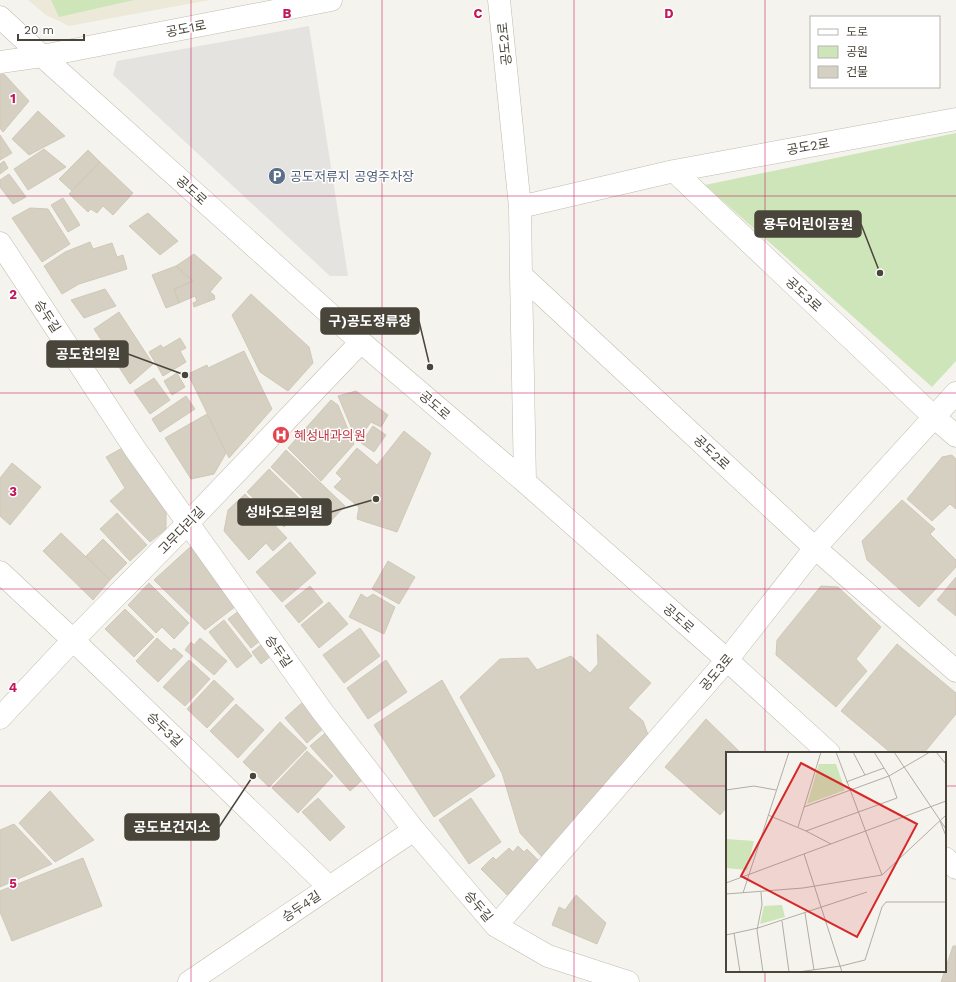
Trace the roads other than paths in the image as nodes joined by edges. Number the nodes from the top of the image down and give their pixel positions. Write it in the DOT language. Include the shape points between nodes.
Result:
graph roads {
  1 [pos="331,0"];
  2 [pos="499,0"];
  3 [pos="0,17"];
  4 [pos="42,56"];
  5 [pos="0,62"];
  6 [pos="956,119"];
  7 [pos="674,171"];
  8 [pos="520,207"];
  9 [pos="0,244"];
  10 [pos="521,275"];
  11 [pos="361,342"];
  12 [pos="956,393"];
  13 [pos="934,416"];
  14 [pos="956,436"];
  15 [pos="525,482"];
  16 [pos="188,523"];
  17 [pos="815,548"];
  18 [pos="0,572"];
  19 [pos="73,640"];
  20 [pos="726,660"];
  21 [pos="956,671"];
  22 [pos="0,718"];
  23 [pos="828,752"];
  24 [pos="414,830"];
  25 [pos="946,859"];
  26 [pos="956,868"];
  27 [pos="329,887"];
  28 [pos="496,926"];
  29 [pos="189,982"];
  30 [pos="628,982"];
  1 -- 4 [label="street, 공도1로"];
  2 -- 8 [label="street, 공도2로"];
  3 -- 4 [label="street, 공도로"];
  4 -- 5 [label="street"];
  4 -- 11 [label="street, 공도로"];
  6 -- 7 [label="street, 공도2로"];
  7 -- 8 [label="street, 공도2로"];
  7 -- 13 [label="street, 공도3로"];
  8 -- 10 [label="street, 공도2로"];
  9 -- 16 [label="street, 승두길" via="135,449"];
  10 -- 15 [label="street"];
  10 -- 17 [label="street, 공도2로"];
  11 -- 15 [label="street, 공도로"];
  11 -- 16 [label="street, 고무다리길"];
  12 -- 13 [label="street, 공도3로"];
  13 -- 14 [label="street, 공도3로"];
  13 -- 17 [label="street, 공도3로"];
  15 -- 20 [label="street, 공도로"];
  16 -- 19 [label="street, 고무다리길"];
  16 -- 24 [label="street, 승두길" via="322,711"];
  17 -- 20 [label="street, 공도3로"];
  17 -- 21 [label="street, 공도2로"];
  18 -- 19 [label="street, 승두3길"];
  19 -- 22 [label="street, 고무다리길"];
  19 -- 27 [label="street, 승두3길"];
  20 -- 23 [label="street, 공도로"];
  20 -- 28 [label="street, 공도3로"];
  24 -- 27 [label="street, 승두4길"];
  24 -- 28 [label="street, 승두길"];
  25 -- 26 [label="street"];
  27 -- 29 [label="street, 승두4길"];
  28 -- 30 [label="street, 승두길" via="548,956"];
}
